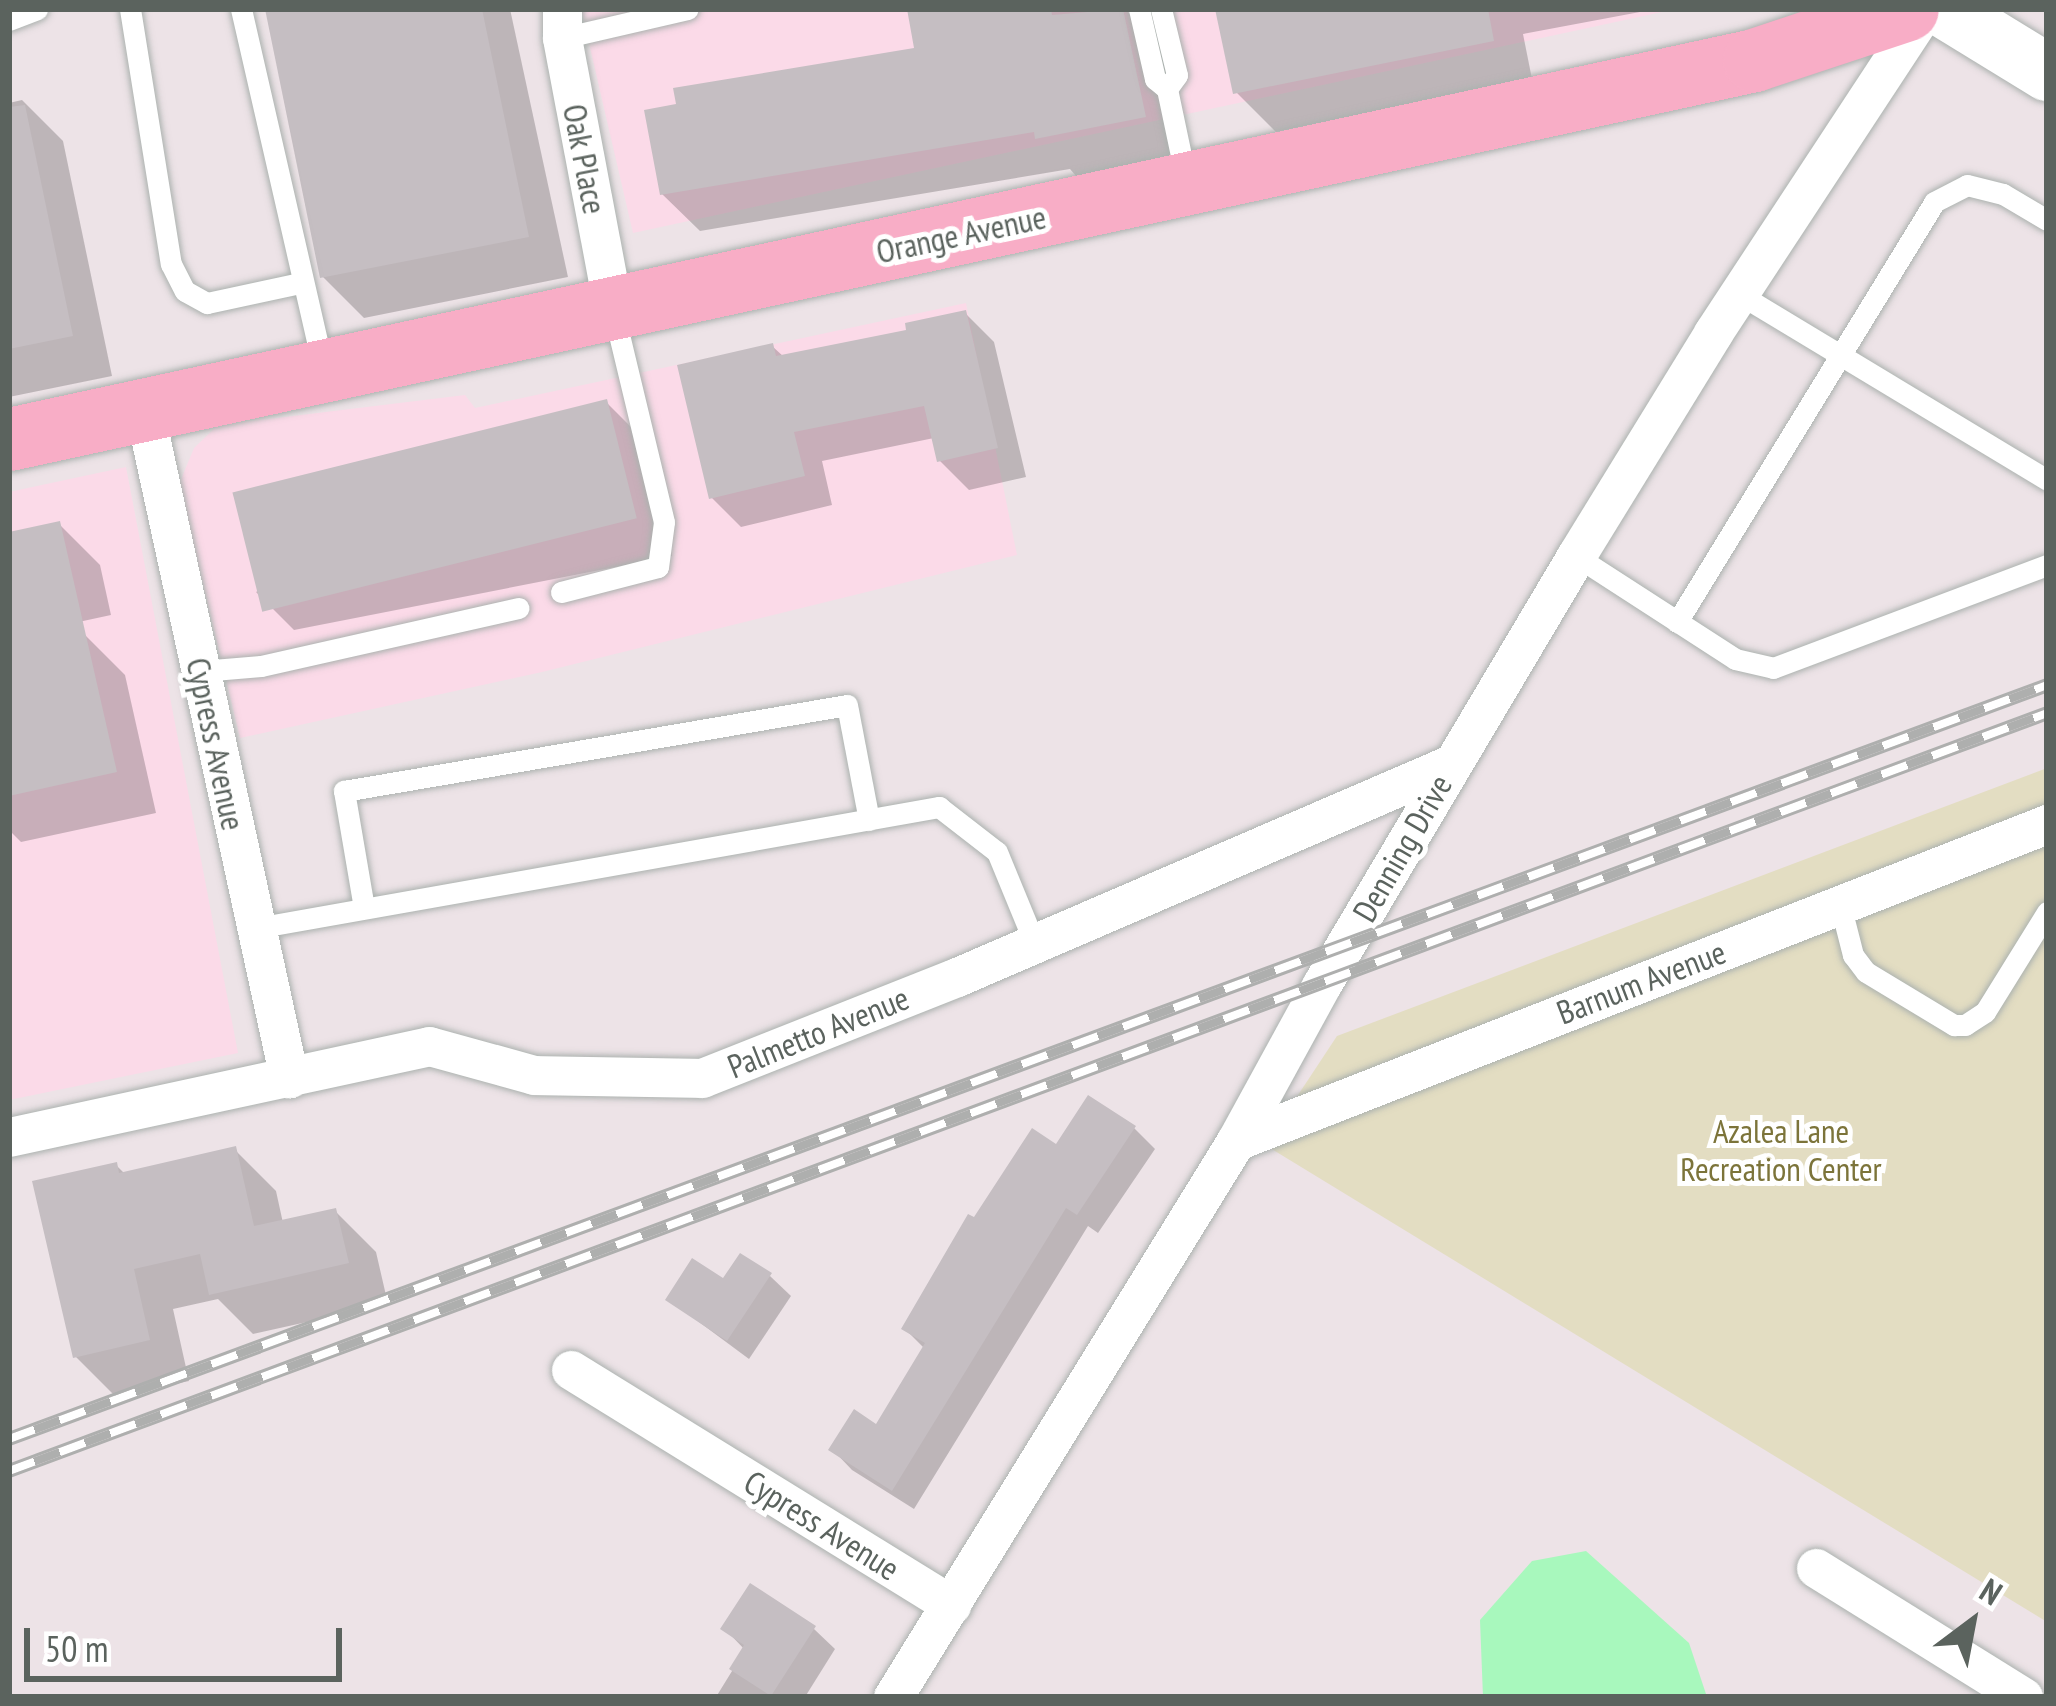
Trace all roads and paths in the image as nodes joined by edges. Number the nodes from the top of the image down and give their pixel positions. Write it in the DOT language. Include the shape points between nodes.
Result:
graph roads {
  1 [pos="37,9"];
  2 [pos="130,9"];
  3 [pos="241,9"];
  4 [pos="688,9"];
  5 [pos="1139,9"];
  6 [pos="1162,9"];
  7 [pos="1907,9"];
  8 [pos="1926,9"];
  9 [pos="1944,9"];
  10 [pos="9,20"];
  11 [pos="562,24"];
  12 [pos="2047,72"];
  13 [pos="1167,89"];
  14 [pos="1188,185"];
  15 [pos="2047,220"];
  16 [pos="301,283"];
  17 [pos="1739,294"];
  18 [pos="613,309"];
  19 [pos="1841,356"];
  20 [pos="324,371"];
  21 [pos="144,409"];
  22 [pos="9,439"];
  23 [pos="2047,480"];
  24 [pos="1576,556"];
  25 [pos="2047,566"];
  26 [pos="561,592"];
  27 [pos="519,608"];
  28 [pos="1677,622"];
  29 [pos="201,671"];
  30 [pos="1451,764"];
  31 [pos="869,820"];
  32 [pos="2047,824"];
  33 [pos="1840,904"];
  34 [pos="364,908"];
  35 [pos="2047,912"];
  36 [pos="256,928"];
  37 [pos="1035,944"];
  38 [pos="289,1078"];
  39 [pos="9,1137"];
  40 [pos="1236,1141"];
  41 [pos="571,1370"];
  42 [pos="1816,1568"];
  43 [pos="951,1605"];
  44 [pos="893,1697"];
  45 [pos="2023,1697"];
  1 -- 10 [label="lane"];
  2 -- 16 [label="lane" via="171,264 185,291 207,303"];
  3 -- 16 [label="lane"];
  4 -- 11 [label="lane"];
  5 -- 13 [label="lane" via="1155,79"];
  6 -- 13 [label="lane" via="1177,75"];
  7 -- 14 [label="main road, Orange Avenue" via="1754,59"];
  8 -- 17 [label="street, Denning Drive"];
  9 -- 12 [label="street"];
  11 -- 18 [label="street, Oak Place"];
  13 -- 14 [label="lane"];
  14 -- 18 [label="main road, Orange Avenue"];
  15 -- 19 [label="lane" via="2003,194 1967,185 1934,202"];
  16 -- 20 [label="lane"];
  17 -- 19 [label="lane"];
  17 -- 24 [label="street, Denning Drive"];
  18 -- 20 [label="main road, Orange Avenue"];
  18 -- 26 [label="lane" via="664,522 658,567"];
  19 -- 23 [label="lane"];
  19 -- 28 [label="lane"];
  20 -- 21 [label="main road, Orange Avenue"];
  21 -- 22 [label="main road, Orange Avenue"];
  21 -- 29 [label="street, Cypress Avenue"];
  24 -- 28 [label="lane"];
  24 -- 30 [label="street, Denning Drive"];
  25 -- 28 [label="lane" via="1774,668 1735,659"];
  27 -- 29 [label="lane" via="261,666"];
  29 -- 36 [label="street, Cypress Avenue"];
  30 -- 37 [label="street, Palmetto Avenue"];
  30 -- 40 [label="street, Denning Drive"];
  31 -- 34 [label="lane"];
  31 -- 34 [label="lane" via="847,705 344,791"];
  31 -- 37 [label="lane" via="939,807 997,852"];
  32 -- 33 [label="street, Barnum Avenue"];
  33 -- 35 [label="lane" via="1853,955 1866,972 1964,1025 1985,1012"];
  33 -- 40 [label="street, Barnum Avenue"];
  34 -- 36 [label="lane"];
  36 -- 38 [label="street, Cypress Avenue"];
  37 -- 38 [label="street, Palmetto Avenue" via="703,1078 534,1075 429,1046"];
  38 -- 39 [label="street, Palmetto Avenue"];
  40 -- 43 [label="street, Denning Drive"];
  41 -- 43 [label="street, Cypress Avenue"];
  42 -- 45 [label="street"];
  43 -- 44 [label="street, Denning Drive"];
}
